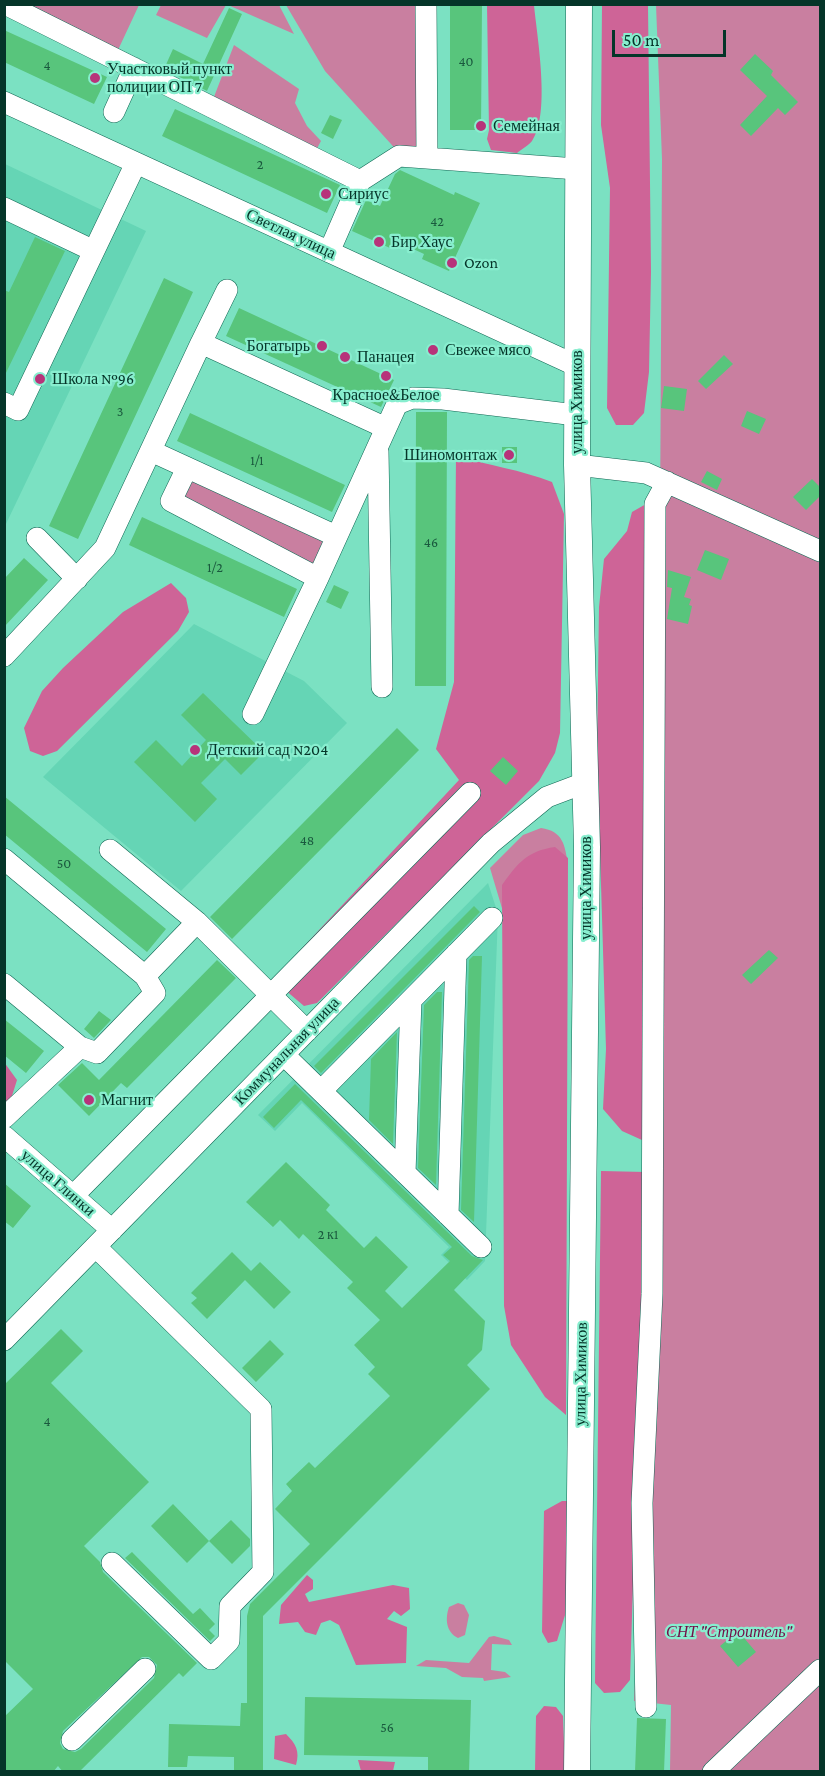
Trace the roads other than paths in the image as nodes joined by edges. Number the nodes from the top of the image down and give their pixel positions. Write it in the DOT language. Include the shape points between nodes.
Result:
graph roads {
  1 [pos="5,4"];
  2 [pos="426,4"];
  3 [pos="579,4"];
  4 [pos="134,68"];
  5 [pos="4,102"];
  6 [pos="114,112"];
  7 [pos="427,158"];
  8 [pos="136,163"];
  9 [pos="578,169"];
  10 [pos="360,181"];
  11 [pos="4,208"];
  12 [pos="94,251"];
  13 [pos="329,252"];
  14 [pos="227,290"];
  15 [pos="201,343"];
  16 [pos="577,366"];
  17 [pos="4,403"];
  18 [pos="576,415"];
  19 [pos="382,436"];
  20 [pos="151,451"];
  21 [pos="577,465"];
  22 [pos="187,468"];
  23 [pos="667,482"];
  24 [pos="336,536"];
  25 [pos="37,538"];
  26 [pos="820,551"];
  27 [pos="318,578"];
  28 [pos="77,579"];
  29 [pos="4,656"];
  30 [pos="382,687"];
  31 [pos="253,714"];
  32 [pos="584,783"];
  33 [pos="470,793"];
  34 [pos="110,850"];
  35 [pos="4,859"];
  36 [pos="492,918"];
  37 [pos="197,922"];
  38 [pos="456,954"];
  39 [pos="145,975"];
  40 [pos="4,984"];
  41 [pos="271,995"];
  42 [pos="411,1000"];
  43 [pos="307,1030"];
  44 [pos="80,1047"];
  45 [pos="284,1055"];
  46 [pos="321,1091"];
  47 [pos="4,1118"];
  48 [pos="4,1136"];
  49 [pos="405,1173"];
  50 [pos="73,1196"];
  51 [pos="448,1215"];
  52 [pos="112,1230"];
  53 [pos="96,1247"];
  54 [pos="481,1247"];
  55 [pos="4,1340"];
  56 [pos="112,1563"];
  57 [pos="145,1669"];
  58 [pos="820,1670"];
  59 [pos="646,1707"];
  60 [pos="72,1740"];
  61 [pos="577,1772"];
  62 [pos="713,1772"];
  1 -- 4 [label="street"];
  2 -- 7 [label="street"];
  3 -- 9 [label="main road, улица Химиков"];
  4 -- 6 [label="street"];
  4 -- 10 [label="street"];
  5 -- 8 [label="street, Светлая улица"];
  7 -- 9 [label="street"];
  7 -- 10 [label="street" via="399,156"];
  8 -- 12 [label="street"];
  8 -- 13 [label="street, Светлая улица"];
  9 -- 16 [label="main road, улица Химиков"];
  10 -- 13 [label="street"];
  11 -- 12 [label="street"];
  12 -- 17 [label="street" via="18,410"];
  13 -- 16 [label="street, Светлая улица"];
  14 -- 15 [label="street"];
  15 -- 19 [label="street"];
  15 -- 20 [label="street"];
  16 -- 18 [label="main road, улица Химиков"];
  18 -- 19 [label="street" via="412,398 397,404"];
  18 -- 21 [label="main road, улица Химиков"];
  19 -- 24 [label="street"];
  19 -- 30 [label="street"];
  20 -- 22 [label="street"];
  20 -- 28 [label="street" via="105,548"];
  21 -- 23 [label="street" via="646,473"];
  21 -- 32 [label="main road, улица Химиков"];
  22 -- 24 [label="street"];
  22 -- 27 [label="street" via="171,501"];
  23 -- 26 [label="street"];
  23 -- 59 [label="street" via="655,504 652,1294 642,1503"];
  24 -- 27 [label="street"];
  25 -- 28 [label="street"];
  27 -- 31 [label="street"];
  28 -- 29 [label="street"];
  32 -- 43 [label="street, Коммунальная улица" via="547,797 491,843"];
  32 -- 61 [label="main road, улица Химиков" via="587,847"];
  33 -- 41 [label="street"];
  34 -- 37 [label="street"];
  35 -- 39 [label="street"];
  36 -- 38 [label="street"];
  37 -- 39 [label="street"];
  37 -- 41 [label="street"];
  38 -- 42 [label="street"];
  38 -- 51 [label="street"];
  39 -- 44 [label="street" via="155,993 98,1053"];
  40 -- 44 [label="street"];
  41 -- 43 [label="street"];
  41 -- 50 [label="street"];
  42 -- 46 [label="street"];
  42 -- 49 [label="street"];
  43 -- 45 [label="street, Коммунальная улица"];
  44 -- 47 [label="street"];
  45 -- 46 [label="street"];
  45 -- 52 [label="street, Коммунальная улица"];
  46 -- 49 [label="street"];
  48 -- 50 [label="street, улица Глинки"];
  49 -- 51 [label="street"];
  50 -- 52 [label="street, улица Глинки"];
  51 -- 54 [label="street"];
  52 -- 53 [label="street, Коммунальная улица"];
  53 -- 55 [label="street, Коммунальная улица"];
  53 -- 56 [label="street" via="261,1409 263,1572 230,1606 229,1641 212,1659"];
  57 -- 60 [label="street"];
  58 -- 62 [label="street"];
}
